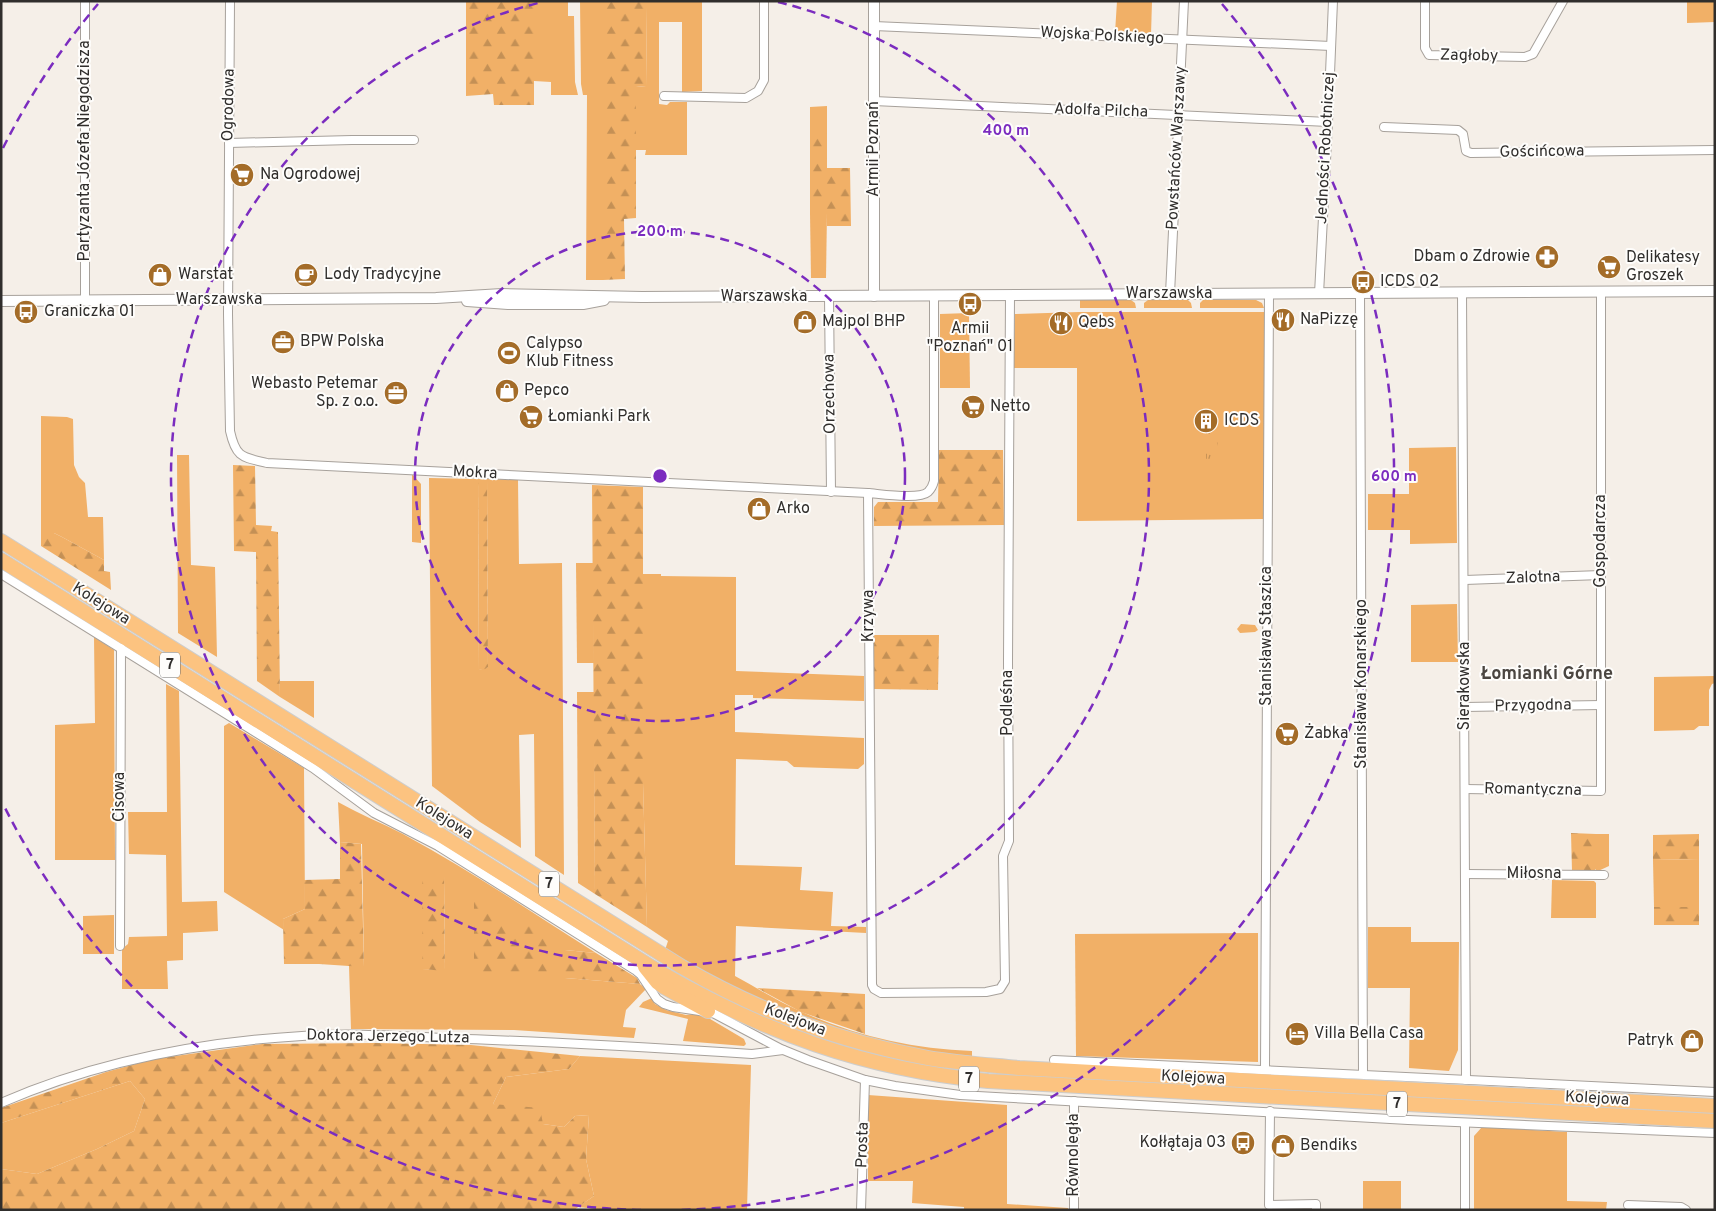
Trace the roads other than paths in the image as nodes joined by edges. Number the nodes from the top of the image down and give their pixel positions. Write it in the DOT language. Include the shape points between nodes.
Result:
graph roads {
  1 [pos="85,1"];
  2 [pos="230,1"];
  3 [pos="764,1"];
  4 [pos="874,1"];
  5 [pos="1184,1"];
  6 [pos="1333,1"];
  7 [pos="1425,1"];
  8 [pos="1563,1"];
  9 [pos="874,26"];
  10 [pos="1182,40"];
  11 [pos="1331,46"];
  12 [pos="664,96"];
  13 [pos="874,101"];
  14 [pos="1178,114"];
  15 [pos="1328,122"];
  16 [pos="1384,127"];
  17 [pos="414,140"];
  18 [pos="229,144"];
  19 [pos="1715,150"];
  20 [pos="1715,291"];
  21 [pos="1462,292"];
  22 [pos="1601,292"];
  23 [pos="1360,293"];
  24 [pos="1170,294"];
  25 [pos="1269,294"];
  26 [pos="1319,294"];
  27 [pos="1010,295"];
  28 [pos="828,296"];
  29 [pos="874,296"];
  30 [pos="934,296"];
  31 [pos="85,300"];
  32 [pos="229,300"];
  33 [pos="1,301"];
  34 [pos="831,492"];
  35 [pos="868,493"];
  36 [pos="1,541"];
  37 [pos="1,560"];
  38 [pos="1,574"];
  39 [pos="1601,575"];
  40 [pos="1465,580"];
  41 [pos="121,648"];
  42 [pos="1601,705"];
  43 [pos="1465,707"];
  44 [pos="1465,789"];
  45 [pos="1601,791"];
  46 [pos="1465,874"];
  47 [pos="1604,875"];
  48 [pos="120,946"];
  49 [pos="637,964"];
  50 [pos="881,993"];
  51 [pos="708,1011"];
  52 [pos="783,1050"];
  53 [pos="1054,1060"];
  54 [pos="1019,1068"];
  55 [pos="1266,1068"];
  56 [pos="1363,1074"];
  57 [pos="865,1080"];
  58 [pos="1466,1080"];
  59 [pos="1715,1092"];
  60 [pos="1074,1101"];
  61 [pos="1,1103"];
  62 [pos="1715,1106"];
  63 [pos="1270,1112"];
  64 [pos="1715,1120"];
  65 [pos="1465,1123"];
  66 [pos="1715,1133"];
  67 [pos="1628,1205"];
  68 [pos="861,1210"];
  69 [pos="1074,1210"];
  70 [pos="1316,1210"];
  71 [pos="1465,1210"];
  72 [pos="1686,1210"];
  1 -- 31 [label="street, Partyzanta Józefa Niegodzisza"];
  2 -- 18 [label="street, Ogrodowa"];
  3 -- 12 [label="street" via="764,80 758,91 743,98"];
  4 -- 9 [label="street, Armii Poznań"];
  5 -- 10 [label="street, Powstańców Warszawy"];
  6 -- 11 [label="street, Jedności Robotniczej"];
  7 -- 8 [label="street, Zagłoby" via="1424,48 1429,55 1524,57 1533,54"];
  9 -- 10 [label="street, Wojska Polskiego"];
  9 -- 13 [label="street, Armii Poznań"];
  10 -- 11 [label="street, Wojska Polskiego"];
  10 -- 14 [label="street, Powstańców Warszawy"];
  11 -- 15 [label="street, Jedności Robotniczej"];
  13 -- 14 [label="street, Adolfa Pilcha"];
  13 -- 29 [label="street, Armii Poznań"];
  14 -- 15 [label="street, Adolfa Pilcha"];
  14 -- 24 [label="street, Powstańców Warszawy"];
  15 -- 26 [label="street, Jedności Robotniczej"];
  16 -- 19 [label="street, Gościńcowa" via="1458,130 1463,134 1466,151 1471,152"];
  17 -- 18 [label="street"];
  18 -- 32 [label="street, Ogrodowa"];
  20 -- 22 [label="street, Warszawska"];
  21 -- 22 [label="street, Warszawska"];
  21 -- 23 [label="street, Warszawska"];
  21 -- 40 [label="street, Sierakowska"];
  22 -- 39 [label="street, Gospodarcza"];
  23 -- 26 [label="street, Warszawska"];
  23 -- 56 [label="street, Stanisława Konarskiego"];
  24 -- 25 [label="street, Warszawska"];
  24 -- 27 [label="street, Warszawska"];
  25 -- 26 [label="street, Warszawska"];
  25 -- 55 [label="street, Stanisława Staszica"];
  27 -- 30 [label="street, Warszawska"];
  27 -- 50 [label="street, Podleśna" via="1009,841 1003,856 1005,981 1000,988 986,992"];
  28 -- 29 [label="street, Warszawska"];
  28 -- 32 [label="street, Warszawska" via="623,297 583,304 436,298"];
  28 -- 34 [label="street, Orzechowa"];
  29 -- 30 [label="street, Warszawska"];
  30 -- 35 [label="street" via="934,481 929,492 917,496"];
  31 -- 32 [label="street, Warszawska"];
  31 -- 33 [label="street, Warszawska"];
  32 -- 34 [label="street, Mokra" via="230,431 233,445 243,457 275,463"];
  34 -- 35 [label="street, Mokra"];
  35 -- 50 [label="street, Krzywa" via="872,985"];
  36 -- 54 [label="highway, Kolejowa / 7" via="720,988 808,1026 870,1045 929,1058"];
  37 -- 49 [label="highway, Kolejowa / 7"];
  38 -- 41 [label="street"];
  39 -- 40 [label="street, Zalotna"];
  39 -- 42 [label="street, Gospodarcza"];
  40 -- 43 [label="street, Sierakowska"];
  41 -- 48 [label="street, Cisowa"];
  41 -- 49 [label="street" via="314,768 374,813 438,846"];
  42 -- 43 [label="street, Przygodna"];
  42 -- 45 [label="street, Gospodarcza"];
  43 -- 44 [label="street, Sierakowska"];
  44 -- 45 [label="street, Romantyczna"];
  44 -- 46 [label="street, Sierakowska"];
  46 -- 47 [label="street, Miłosna"];
  46 -- 58 [label="street, Sierakowska"];
  49 -- 51 [label="highway" via="658,982"];
  49 -- 64 [label="highway, Kolejowa / 7" via="784,1034 857,1058 943,1076 1018,1084"];
  51 -- 52 [label="street, Kolejowa"];
  52 -- 57 [label="street, Kolejowa"];
  52 -- 61 [label="street, Doktora Jerzego Lutza" via="752,1054 502,1040 303,1036 215,1044 134,1059 44,1086"];
  53 -- 54 [label="highway"];
  53 -- 55 [label="street, Kolejowa"];
  54 -- 62 [label="highway, Kolejowa / 7"];
  55 -- 56 [label="street, Kolejowa"];
  56 -- 58 [label="street, Kolejowa"];
  57 -- 60 [label="street, Kolejowa" via="960,1095"];
  57 -- 68 [label="street, Prosta"];
  58 -- 59 [label="street, Kolejowa"];
  60 -- 63 [label="street, Kolejowa"];
  60 -- 69 [label="street, Równoległa"];
  63 -- 65 [label="street, Kolejowa"];
  63 -- 70 [label="street" via="1269,1205 1316,1204"];
  65 -- 66 [label="street, Kolejowa"];
  65 -- 71 [label="street"];
  67 -- 72 [label="street" via="1681,1207"];
}
